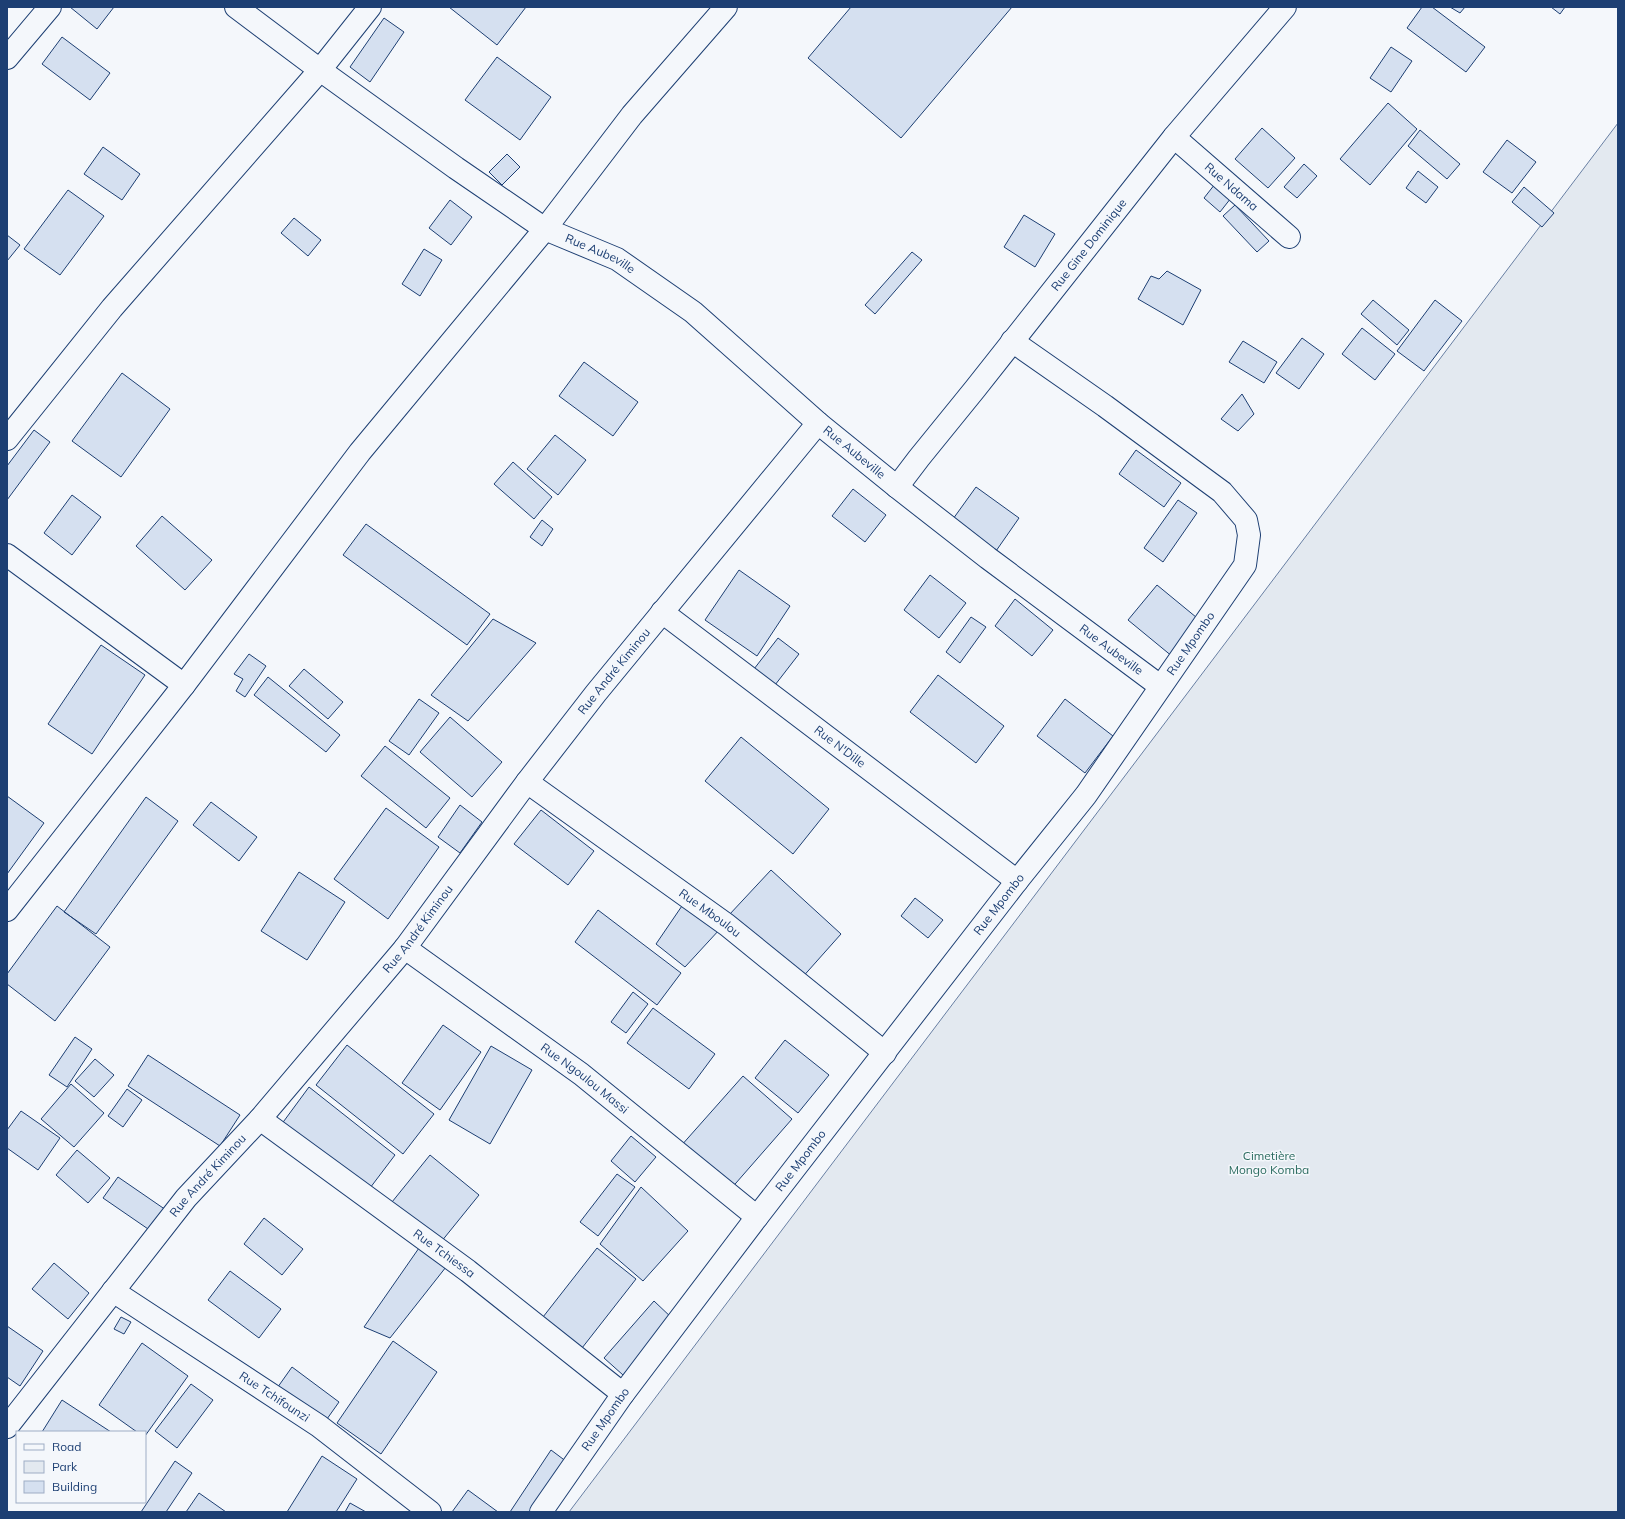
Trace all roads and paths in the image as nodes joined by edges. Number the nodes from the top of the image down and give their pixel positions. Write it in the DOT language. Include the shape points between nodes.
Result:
graph roads {
  1 [pos="50,7"];
  2 [pos="236,7"];
  3 [pos="370,7"];
  4 [pos="726,7"];
  5 [pos="1285,7"];
  6 [pos="7,58"];
  7 [pos="320,70"];
  8 [pos="1174,137"];
  9 [pos="545,229"];
  10 [pos="1289,237"];
  11 [pos="1012,341"];
  12 [pos="818,423"];
  13 [pos="7,439"];
  14 [pos="897,488"];
  15 [pos="7,555"];
  16 [pos="662,612"];
  17 [pos="184,685"];
  18 [pos="1160,686"];
  19 [pos="527,782"];
  20 [pos="1017,881"];
  21 [pos="7,910"];
  22 [pos="405,948"];
  23 [pos="885,1053"];
  24 [pos="260,1119"];
  25 [pos="757,1217"];
  26 [pos="113,1291"];
  27 [pos="623,1394"];
  28 [pos="7,1427"];
  29 [pos="430,1512"];
  30 [pos="542,1512"];
  1 -- 6 [label="street"];
  2 -- 7 [label="street, Rue Aubeville"];
  3 -- 7 [label="street"];
  4 -- 9 [label="street" via="632,115"];
  5 -- 8 [label="street, Rue Gine Dominique"];
  7 -- 9 [label="street, Rue Aubeville"];
  7 -- 13 [label="street" via="112,308"];
  8 -- 10 [label="street, Rue Ndama"];
  8 -- 11 [label="street, Rue Gine Dominique"];
  9 -- 12 [label="street, Rue Aubeville" via="617,259 687,308"];
  9 -- 17 [label="street" via="360,452"];
  11 -- 14 [label="street, Rue Gine Dominique"];
  11 -- 18 [label="street, Rue Mpombo" via="1222,492 1246,520 1249,535 1245,565"];
  12 -- 14 [label="street, Rue Aubeville"];
  12 -- 16 [label="street, Rue André Kiminou"];
  14 -- 18 [label="street, Rue Aubeville"];
  15 -- 17 [label="street"];
  16 -- 19 [label="street, Rue André Kiminou"];
  16 -- 20 [label="street, Rue N'Dille"];
  17 -- 21 [label="street"];
  18 -- 20 [label="street, Rue Mpombo" via="1086,795"];
  19 -- 22 [label="street, Rue André Kiminou"];
  19 -- 23 [label="street, Rue Mboulou" via="727,925"];
  20 -- 23 [label="street, Rue Mpombo"];
  22 -- 24 [label="street, Rue André Kiminou"];
  22 -- 25 [label="street, Rue Ngoulou Massi" via="581,1074"];
  23 -- 25 [label="street, Rue Mpombo"];
  24 -- 26 [label="street, Rue André Kiminou" via="186,1198"];
  24 -- 27 [label="street, Rue Tchiessa" via="468,1270"];
  25 -- 27 [label="street, Rue Mpombo"];
  26 -- 28 [label="street, Rue André Kiminou"];
  26 -- 29 [label="street, Rue Tchifounzi" via="319,1426"];
  27 -- 30 [label="street, Rue Mpombo"];
}
